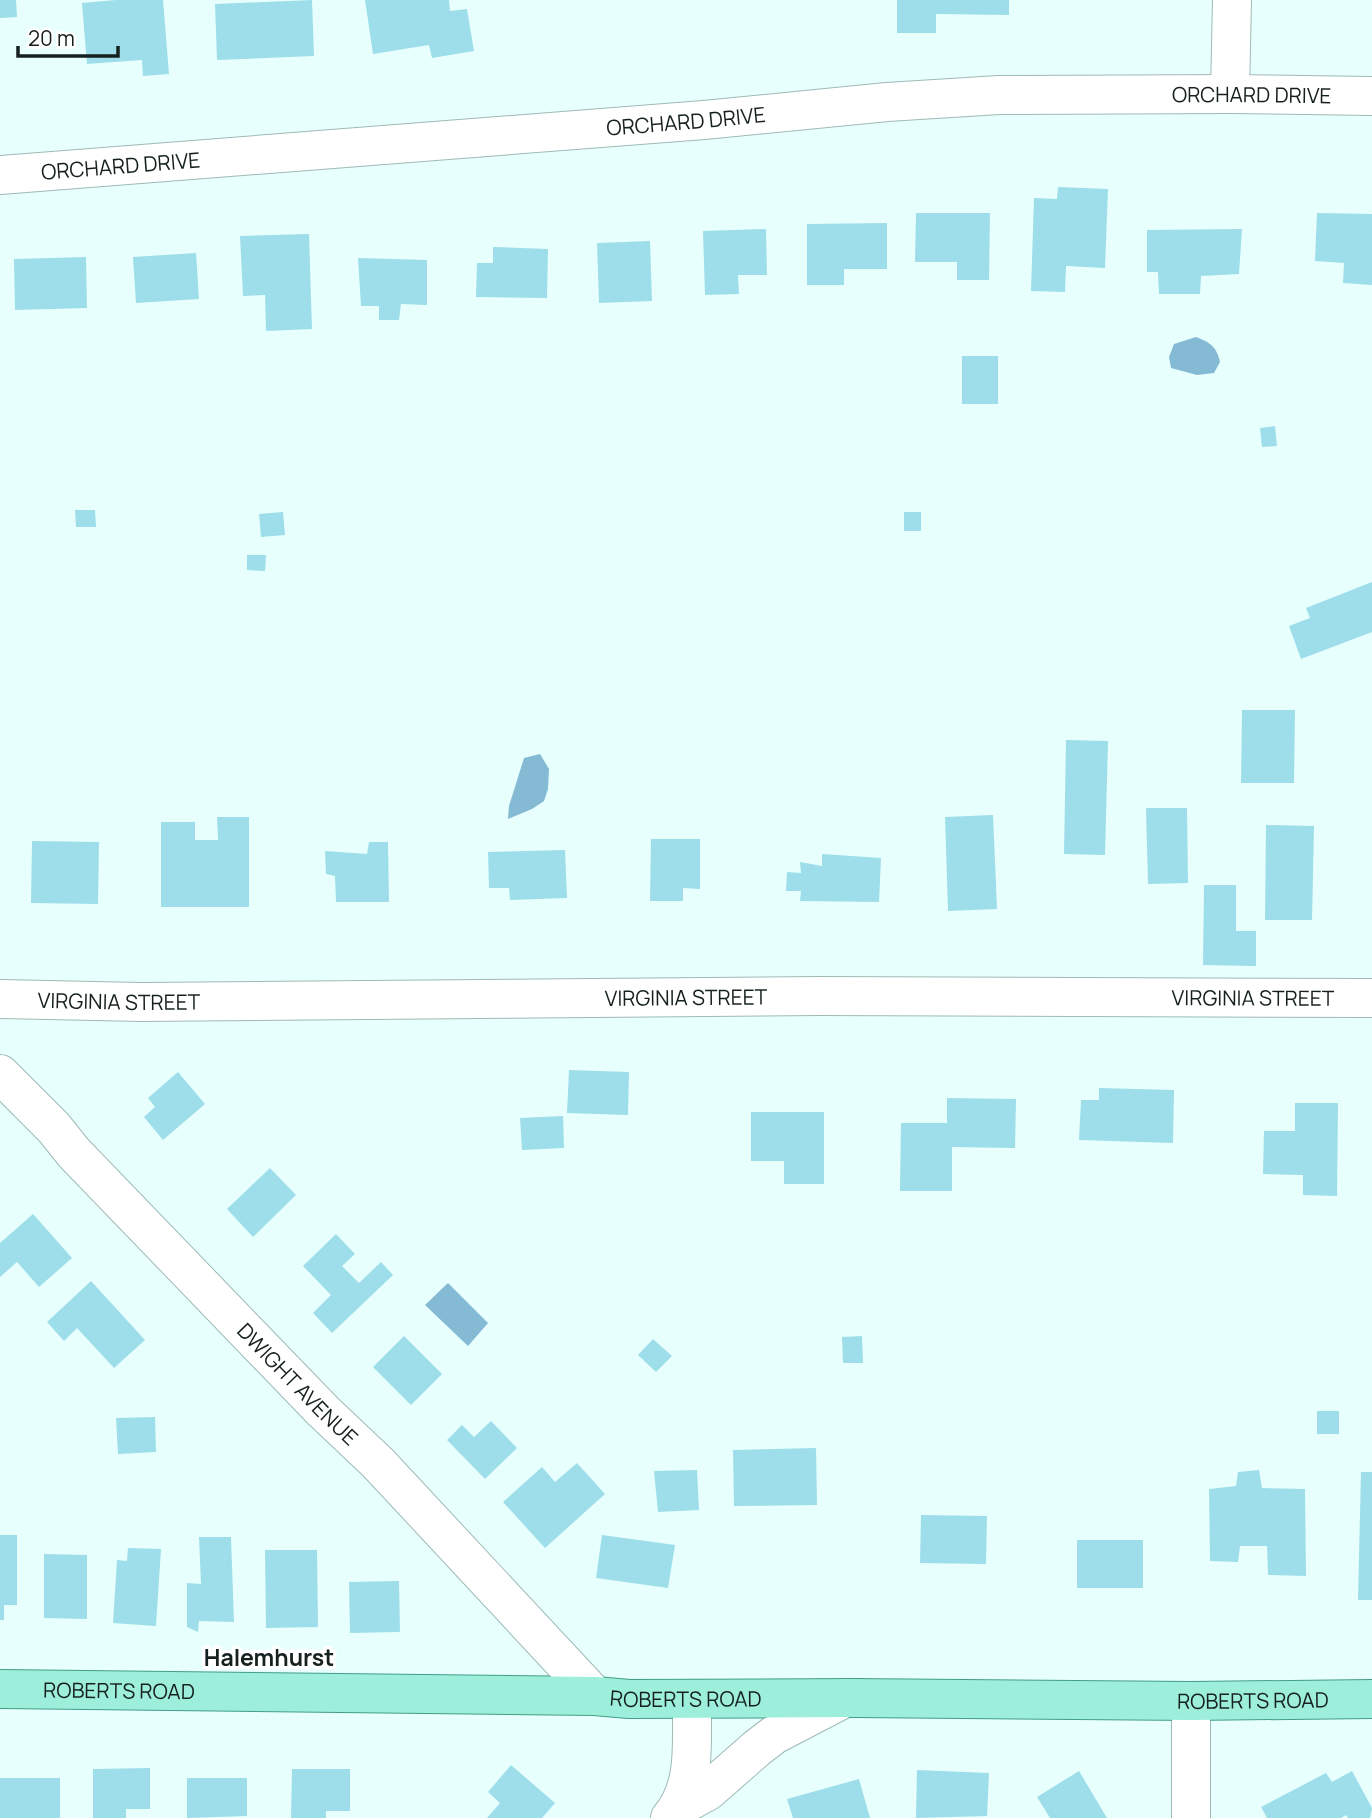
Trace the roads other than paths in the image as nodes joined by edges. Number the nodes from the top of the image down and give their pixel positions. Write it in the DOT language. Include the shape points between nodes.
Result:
graph roads {
  1 [pos="1232,0"];
  2 [pos="1230,94"];
  3 [pos="1372,96"];
  4 [pos="0,175"];
  5 [pos="1372,998"];
  6 [pos="0,999"];
  7 [pos="0,1074"];
  8 [pos="0,1689"];
  9 [pos="595,1696"];
  10 [pos="845,1698"];
  11 [pos="692,1699"];
  12 [pos="1372,1699"];
  13 [pos="1191,1701"];
  14 [pos="674,1813"];
  15 [pos="1191,1818"];
  1 -- 2 [label="street"];
  2 -- 3 [label="street, ORCHARD DRIVE"];
  2 -- 4 [label="street, ORCHARD DRIVE" via="999,95"];
  5 -- 6 [label="street, VIRGINIA STREET"];
  7 -- 9 [label="street, DWIGHT AVENUE" via="378,1463"];
  8 -- 9 [label="main road, ROBERTS ROAD"];
  9 -- 11 [label="main road, ROBERTS ROAD"];
  10 -- 11 [label="main road, ROBERTS ROAD"];
  10 -- 13 [label="main road, ROBERTS ROAD"];
  10 -- 14 [label="street" via="774,1735 708,1791"];
  11 -- 14 [label="street" via="689,1786"];
  12 -- 13 [label="main road, ROBERTS ROAD"];
  13 -- 15 [label="street"];
}
